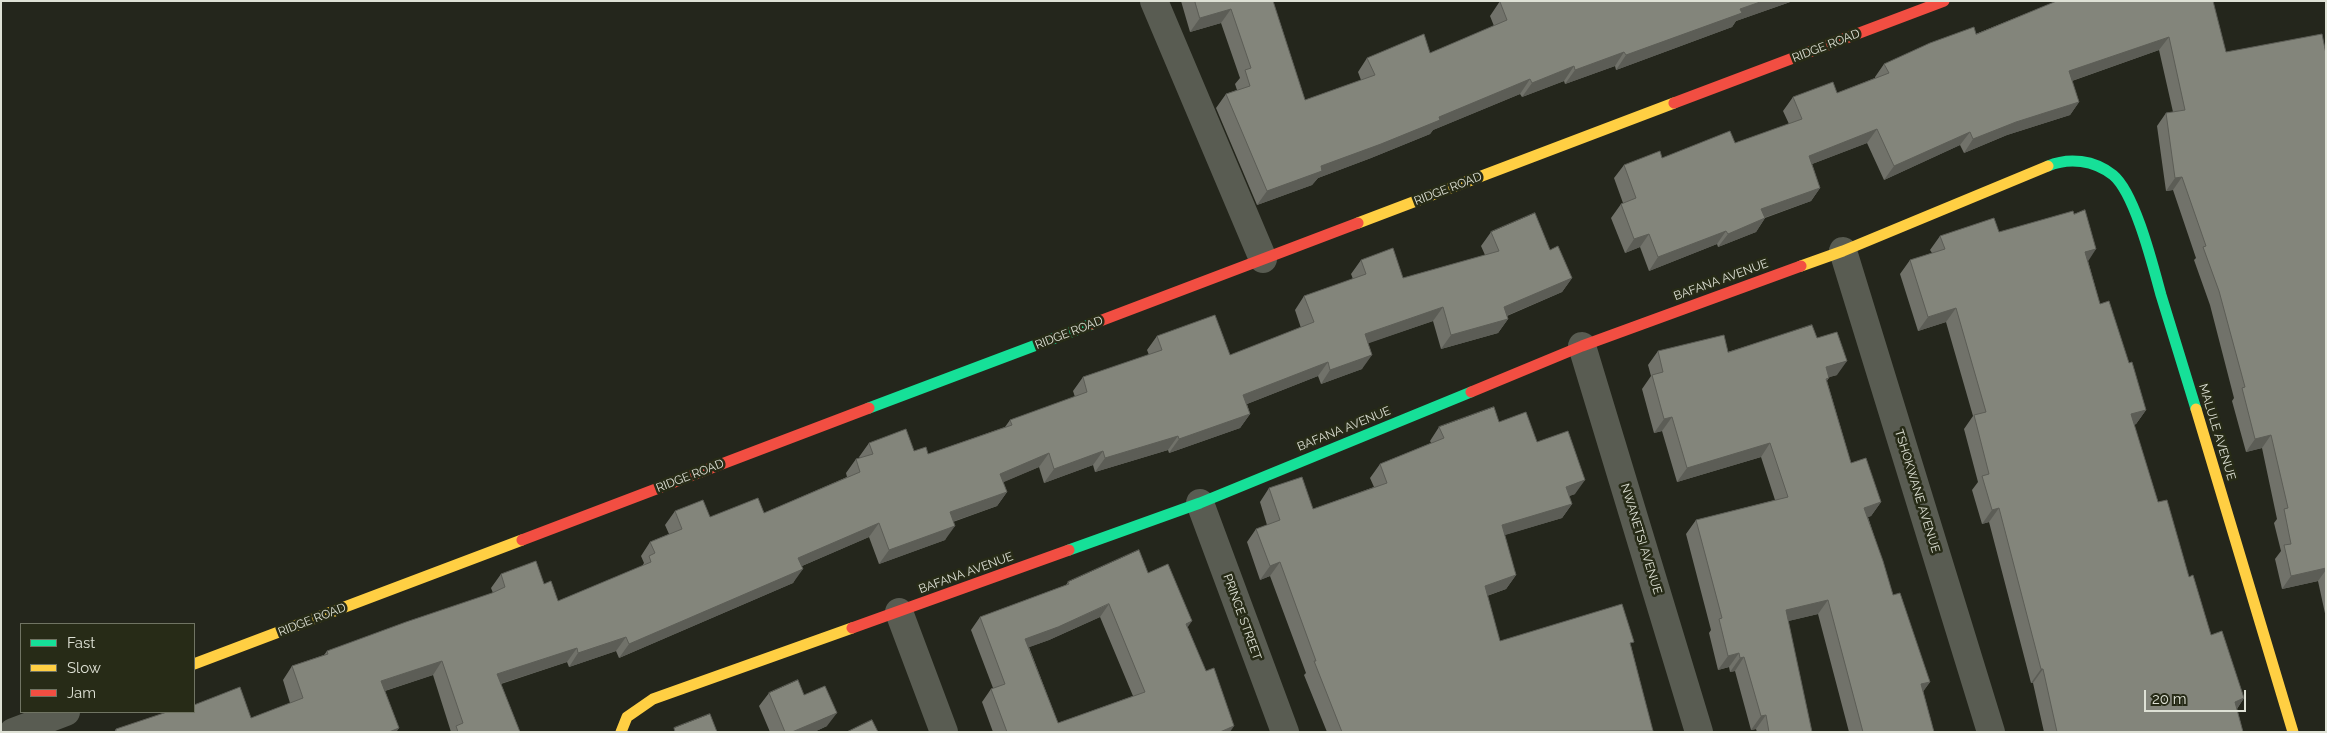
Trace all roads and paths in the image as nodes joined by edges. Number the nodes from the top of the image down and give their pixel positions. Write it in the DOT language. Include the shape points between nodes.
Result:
graph roads {
  1 [pos="1154,1"];
  2 [pos="1944,1"];
  3 [pos="2085,161"];
  4 [pos="1843,251"];
  5 [pos="1263,259"];
  6 [pos="1582,346"];
  7 [pos="1200,503"];
  8 [pos="899,612"];
  9 [pos="195,664"];
  10 [pos="63,713"];
  11 [pos="13,732"];
  12 [pos="621,732"];
  13 [pos="944,732"];
  14 [pos="1285,732"];
  15 [pos="1700,732"];
  16 [pos="1991,732"];
  17 [pos="2294,732"];
  1 -- 5 [label="street"];
  2 -- 5 [label="street, RIDGE ROAD"];
  3 -- 4 [label="street, BAFANA AVENUE" via="2060,160"];
  3 -- 17 [label="street, MALULE AVENUE" via="2113,176 2128,198 2142,230"];
  4 -- 6 [label="street, BAFANA AVENUE"];
  4 -- 16 [label="street, TSHOKWANE AVENUE"];
  5 -- 9 [label="street, RIDGE ROAD"];
  6 -- 7 [label="street, BAFANA AVENUE"];
  6 -- 15 [label="street, NWANETSI AVENUE"];
  7 -- 8 [label="street, BAFANA AVENUE"];
  7 -- 14 [label="street, PRINCE STREET"];
  8 -- 12 [label="street, BAFANA AVENUE" via="653,699 627,717"];
  8 -- 13 [label="street"];
  10 -- 11 [label="street"];
}
